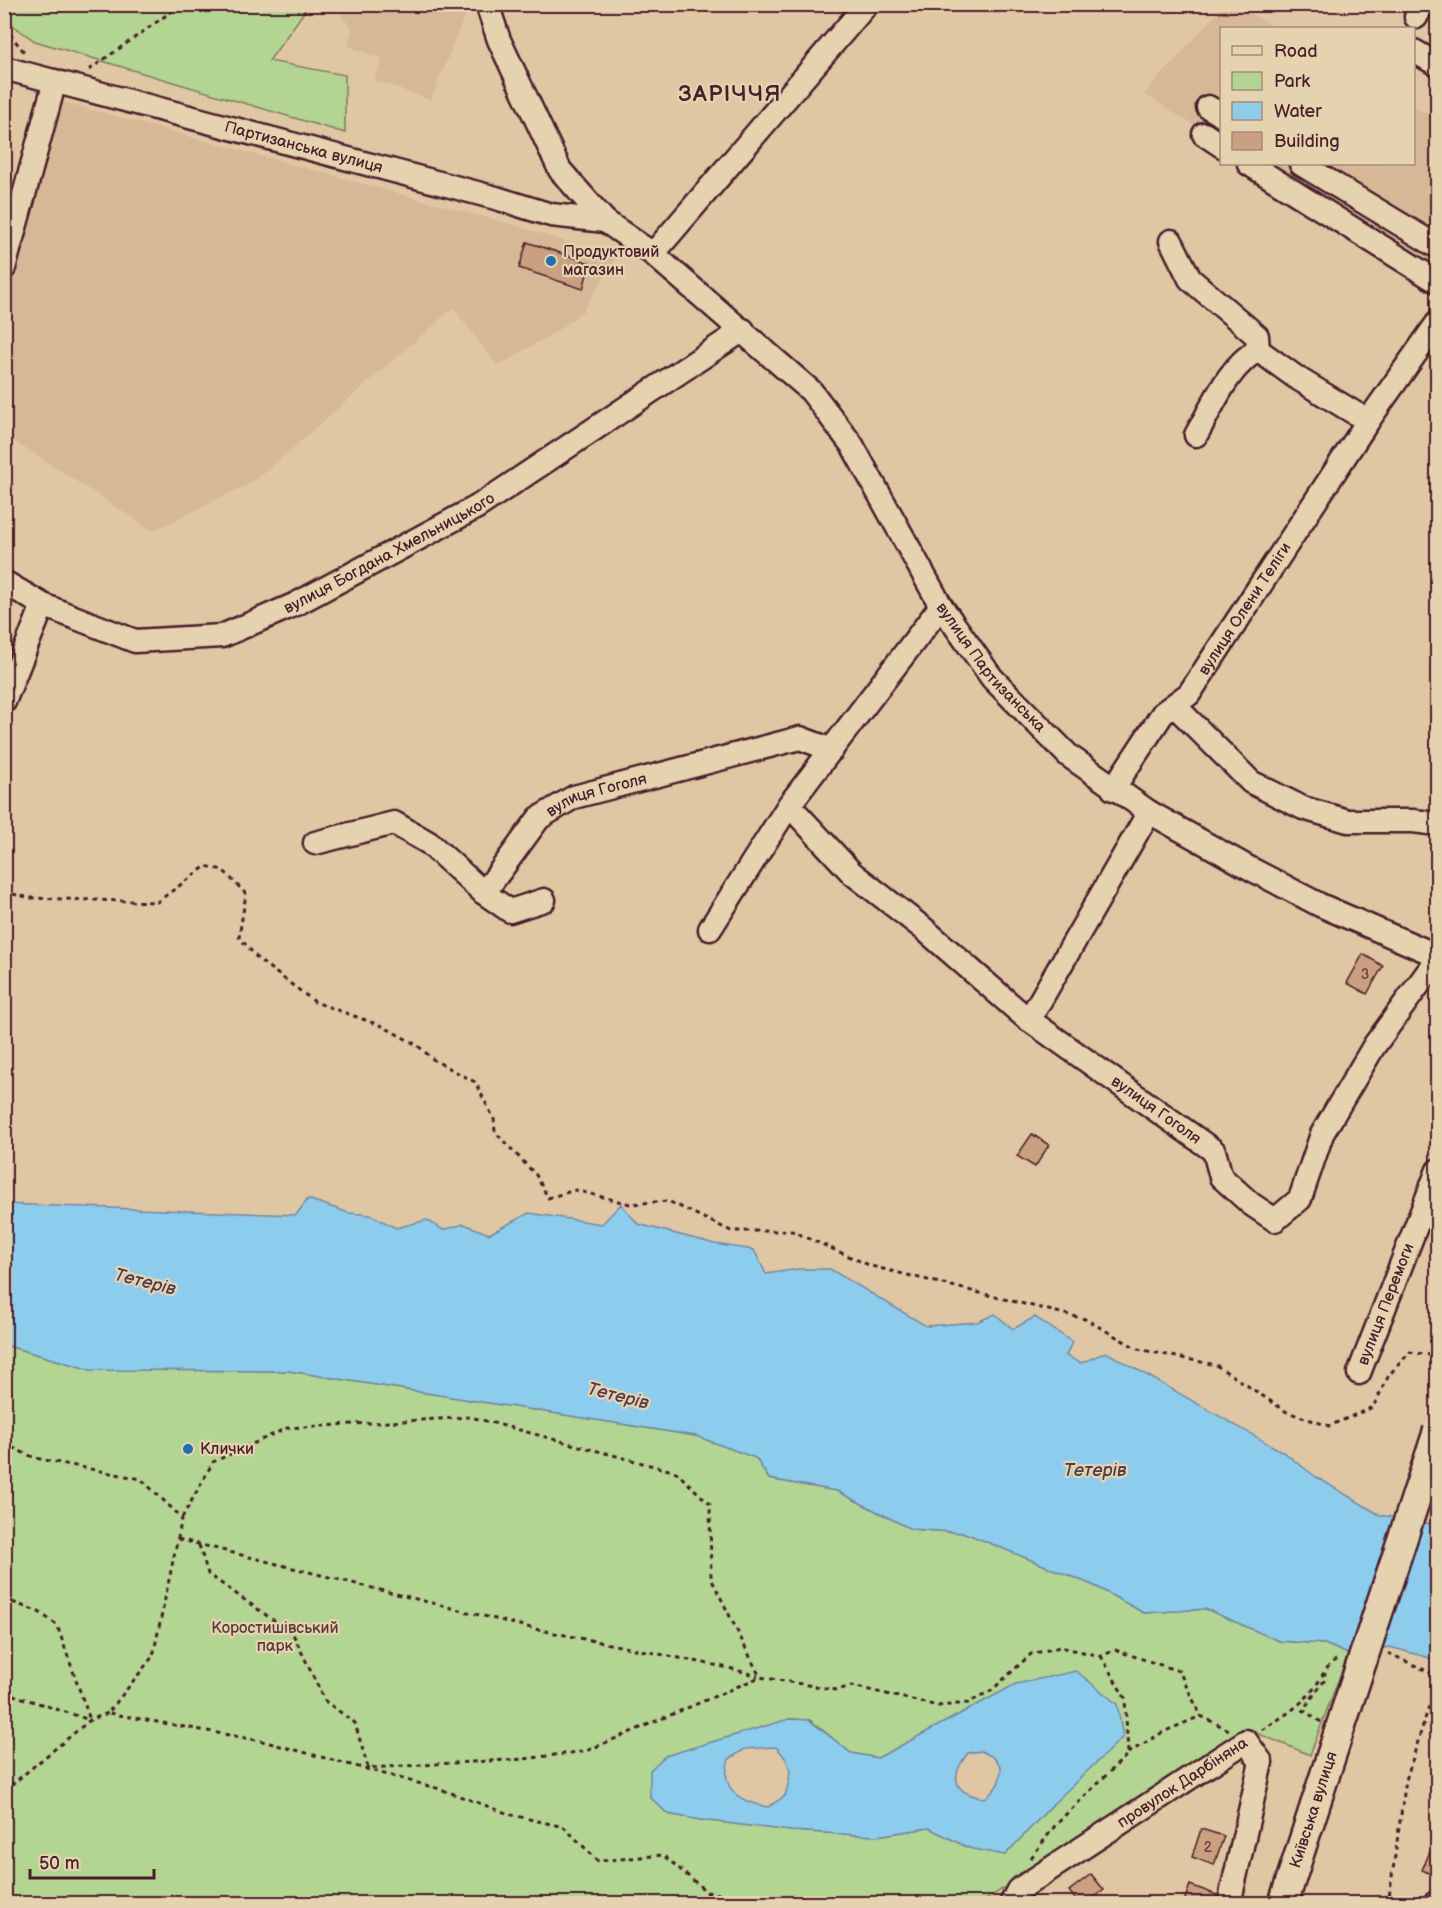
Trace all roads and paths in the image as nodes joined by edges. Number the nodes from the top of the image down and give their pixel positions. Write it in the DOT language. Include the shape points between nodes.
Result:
graph roads {
  1 [pos="182,4"];
  2 [pos="487,4"];
  3 [pos="867,4"];
  4 [pos="1415,52"];
  5 [pos="1437,65"];
  6 [pos="4,68"];
  7 [pos="61,83"];
  8 [pos="1251,165"];
  9 [pos="1303,165"];
  10 [pos="605,221"];
  11 [pos="1171,241"];
  12 [pos="1437,247"];
  13 [pos="653,254"];
  14 [pos="4,268"];
  15 [pos="1437,282"];
  16 [pos="1437,322"];
  17 [pos="743,330"];
  18 [pos="1258,350"];
  19 [pos="1368,421"];
  20 [pos="1196,435"];
  21 [pos="4,582"];
  22 [pos="44,604"];
  23 [pos="941,606"];
  24 [pos="4,702"];
  25 [pos="1175,706"];
  26 [pos="832,750"];
  27 [pos="1113,789"];
  28 [pos="789,805"];
  29 [pos="1149,812"];
  30 [pos="1437,824"];
  31 [pos="315,843"];
  32 [pos="4,892"];
  33 [pos="484,893"];
  34 [pos="544,900"];
  35 [pos="710,929"];
  36 [pos="1437,957"];
  37 [pos="1029,1020"];
  38 [pos="1437,1170"];
  39 [pos="1437,1356"];
  40 [pos="1359,1373"];
  41 [pos="1437,1431"];
  42 [pos="4,1444"];
  43 [pos="182,1518"];
  44 [pos="178,1539"];
  45 [pos="199,1545"];
  46 [pos="4,1599"];
  47 [pos="1101,1656"];
  48 [pos="1325,1669"];
  49 [pos="760,1677"];
  50 [pos="1437,1677"];
  51 [pos="4,1692"];
  52 [pos="108,1713"];
  53 [pos="1201,1716"];
  54 [pos="90,1720"];
  55 [pos="1334,1720"];
  56 [pos="1246,1740"];
  57 [pos="1128,1754"];
  58 [pos="368,1768"];
  59 [pos="4,1791"];
  60 [pos="707,1892"];
  61 [pos="1015,1897"];
  62 [pos="711,1904"];
  63 [pos="775,1904"];
  64 [pos="1229,1904"];
  65 [pos="1283,1904"];
  66 [pos="1388,1904"];
  1 -- 7 [label="path"];
  2 -- 10 [label="street" via="499,40 560,170"];
  3 -- 13 [label="street"];
  4 -- 5 [label="street"];
  6 -- 7 [label="street, Партизанська вулиця"];
  7 -- 10 [label="street, Партизанська вулиця" via="551,215"];
  7 -- 14 [label="street"];
  8 -- 15 [label="street"];
  9 -- 12 [label="street"];
  10 -- 13 [label="street, вулиця Партизанська"];
  11 -- 18 [label="street" via="1190,279 1257,336"];
  13 -- 17 [label="street, вулиця Партизанська"];
  16 -- 19 [label="street, вулиця Олени Теліги"];
  17 -- 22 [label="street, вулиця Богдана Хмельницького" via="477,507 296,604 222,636 135,640"];
  17 -- 23 [label="street, вулиця Партизанська" via="811,391 852,446"];
  18 -- 19 [label="street"];
  18 -- 20 [label="street" via="1245,357 1225,384"];
  19 -- 25 [label="street, вулиця Олени Теліги" via="1189,694"];
  21 -- 22 [label="street, вулиця Богдана Хмельницького"];
  22 -- 24 [label="street"];
  23 -- 26 [label="street"];
  23 -- 27 [label="street, вулиця Партизанська" via="992,678 1069,756"];
  25 -- 27 [label="street, вулиця Олени Теліги" via="1163,713"];
  25 -- 30 [label="street" via="1251,782 1303,808 1348,821 1413,820"];
  26 -- 28 [label="street"];
  26 -- 33 [label="street, вулиця Гоголя" via="800,738 574,797 539,819"];
  27 -- 29 [label="street, вулиця Партизанська"];
  28 -- 35 [label="street"];
  28 -- 37 [label="street, вулиця Гоголя" via="852,873 924,928"];
  29 -- 36 [label="street, вулиця Партизанська" via="1320,905"];
  29 -- 37 [label="street"];
  31 -- 33 [label="street" via="394,823 429,843"];
  32 -- 39 [label="path" via="31,898 157,902 206,866 223,870 246,894 239,937 259,960 315,1002 382,1026 476,1082 494,1119 495,1132 536,1175 548,1198 575,1190 630,1204 668,1201 731,1230 792,1231 871,1266 1085,1319 1138,1349 1216,1365 1287,1412 1329,1426 1373,1407 1389,1375 1410,1352"];
  33 -- 34 [label="street" via="510,911"];
  36 -- 37 [label="street, вулиця Гоголя" via="1374,1047 1322,1134 1300,1199 1275,1220 1221,1177 1214,1151"];
  38 -- 40 [label="street, вулиця Перемоги"];
  41 -- 55 [label="main road, Київська вулиця, bridge"];
  42 -- 43 [label="path" via="35,1458 141,1479"];
  43 -- 44 [label="path"];
  43 -- 49 [label="path" via="213,1462 287,1428 471,1417 676,1472 710,1504 711,1578"];
  44 -- 45 [label="path"];
  44 -- 52 [label="path" via="153,1656"];
  45 -- 49 [label="path" via="535,1629"];
  45 -- 58 [label="path" via="208,1574 293,1634 325,1701 355,1723"];
  46 -- 54 [label="path" via="39,1612 57,1624"];
  47 -- 49 [label="path" via="1060,1647 1031,1654 992,1690 968,1703 938,1706 852,1686 837,1690"];
  47 -- 53 [label="path" via="1115,1650 1179,1671"];
  47 -- 57 [label="path" via="1125,1698"];
  48 -- 55 [label="path" via="1324,1681 1303,1710 1312,1718"];
  49 -- 58 [label="path" via="586,1751"];
  50 -- 66 [label="path" via="1406,1780"];
  51 -- 54 [label="path"];
  52 -- 54 [label="path"];
  52 -- 58 [label="path" via="262,1741"];
  53 -- 56 [label="path"];
  53 -- 57 [label="path" via="1163,1732"];
  54 -- 59 [label="path"];
  55 -- 65 [label="main road, Київська вулиця"];
  56 -- 61 [label="street, провулок Дарбіняна"];
  56 -- 64 [label="street, провулок Дарбіняна" via="1261,1762"];
  57 -- 61 [label="path" via="1057,1823 1033,1853"];
  58 -- 60 [label="path" via="512,1815 564,1827 598,1861 663,1855"];
  60 -- 62 [label="path"];
  60 -- 63 [label="path"];
}
